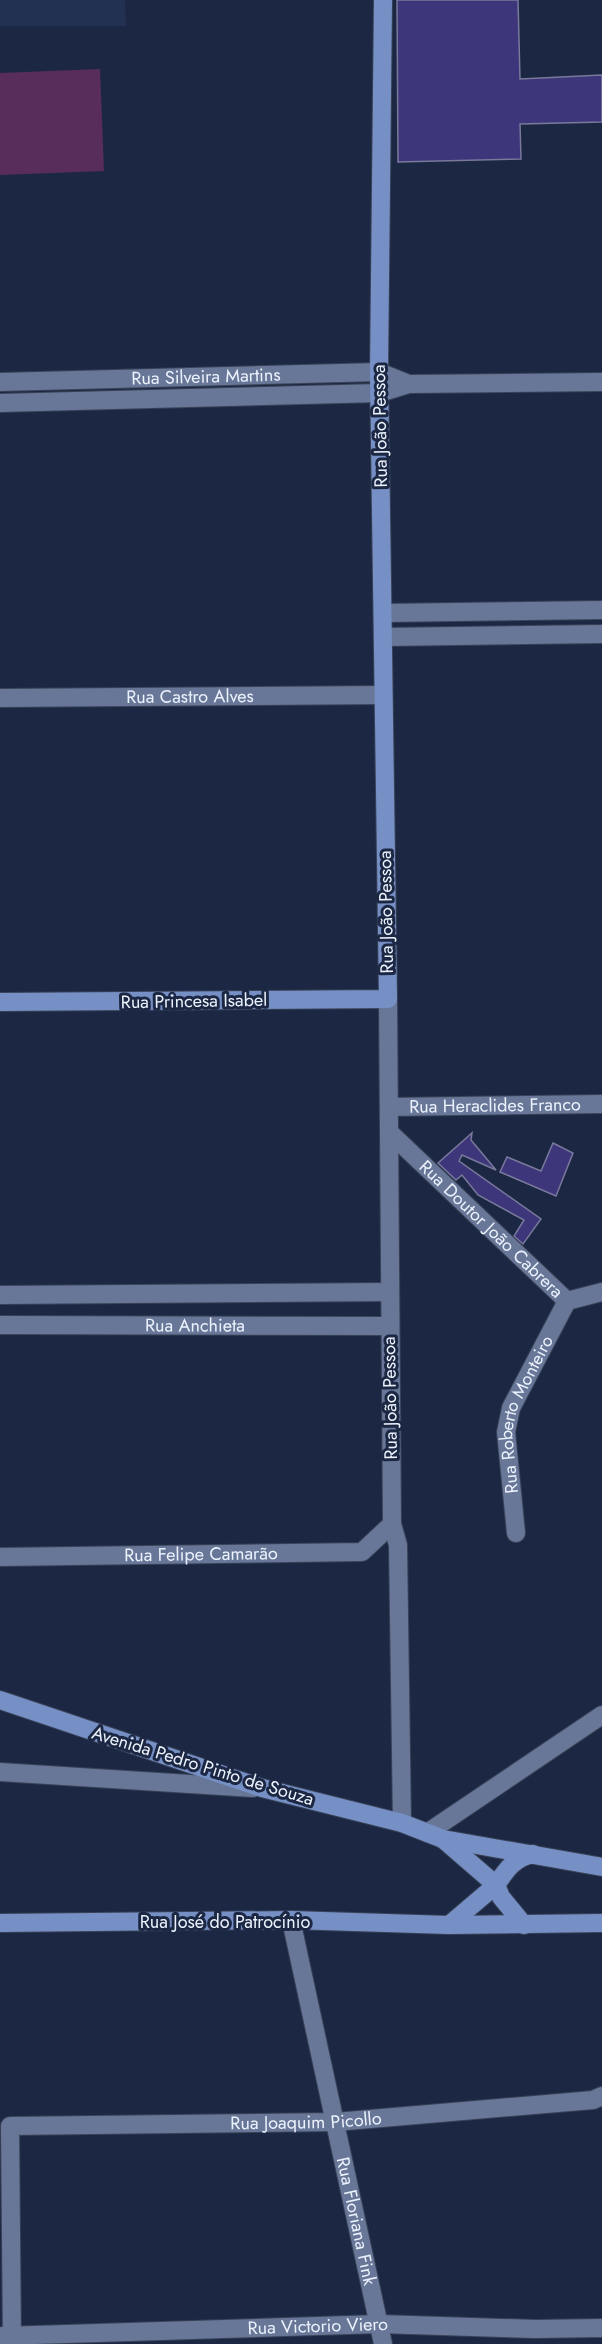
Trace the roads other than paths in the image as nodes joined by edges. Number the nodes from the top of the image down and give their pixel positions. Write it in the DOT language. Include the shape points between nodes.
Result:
graph roads {
  1 [pos="383,0"];
  2 [pos="380,372"];
  3 [pos="120,379"];
  4 [pos="0,382"];
  5 [pos="602,382"];
  6 [pos="409,384"];
  7 [pos="380,393"];
  8 [pos="121,400"];
  9 [pos="0,403"];
  10 [pos="602,610"];
  11 [pos="382,613"];
  12 [pos="602,634"];
  13 [pos="383,637"];
  14 [pos="382,695"];
  15 [pos="0,698"];
  16 [pos="388,999"];
  17 [pos="0,1002"];
  18 [pos="602,1104"];
  19 [pos="389,1107"];
  20 [pos="388,1132"];
  21 [pos="389,1292"];
  22 [pos="602,1292"];
  23 [pos="179,1293"];
  24 [pos="0,1295"];
  25 [pos="567,1302"];
  26 [pos="0,1325"];
  27 [pos="181,1326"];
  28 [pos="389,1326"];
  29 [pos="392,1524"];
  30 [pos="516,1533"];
  31 [pos="0,1557"];
  32 [pos="0,1700"];
  33 [pos="602,1715"];
  34 [pos="0,1772"];
  35 [pos="262,1788"];
  36 [pos="402,1823"];
  37 [pos="435,1836"];
  38 [pos="533,1854"];
  39 [pos="600,1868"];
  40 [pos="496,1885"];
  41 [pos="599,1919"];
  42 [pos="291,1920"];
  43 [pos="0,1923"];
  44 [pos="449,1925"];
  45 [pos="524,1925"];
  46 [pos="602,2096"];
  47 [pos="335,2122"];
  48 [pos="4,2154"];
  49 [pos="380,2324"];
  50 [pos="602,2328"];
  51 [pos="456,2335"];
  52 [pos="8,2338"];
  53 [pos="383,2344"];
  1 -- 2 [label="main road, Rua João Pessoa"];
  2 -- 3 [label="street, Rua Silveira Martins"];
  2 -- 6 [label="street, Rua Silveira Martins"];
  2 -- 7 [label="main road, Rua João Pessoa"];
  3 -- 4 [label="street, Rua Silveira Martins"];
  3 -- 8 [label="street"];
  5 -- 6 [label="street, Rua Silveira Martins"];
  6 -- 7 [label="street, Rua Silveira Martins"];
  7 -- 8 [label="street, Rua Silveira Martins"];
  7 -- 11 [label="main road, Rua João Pessoa"];
  8 -- 9 [label="street, Rua Silveira Martins"];
  10 -- 11 [label="street"];
  11 -- 13 [label="main road, Rua João Pessoa"];
  12 -- 13 [label="street"];
  13 -- 14 [label="main road, Rua João Pessoa"];
  14 -- 15 [label="street, Rua Castro Alves"];
  14 -- 16 [label="main road, Rua João Pessoa"];
  16 -- 17 [label="main road, Rua Princesa Isabel"];
  16 -- 19 [label="street, Rua João Pessoa"];
  18 -- 19 [label="street, Rua Heraclides Franco"];
  19 -- 20 [label="street, Rua João Pessoa"];
  20 -- 21 [label="street, Rua João Pessoa"];
  20 -- 25 [label="street, Rua Doutor João Cabrera"];
  21 -- 23 [label="street, Rua Anchieta"];
  21 -- 28 [label="street, Rua João Pessoa"];
  22 -- 25 [label="street, Rua Doutor João Cabrera"];
  23 -- 24 [label="street, Rua Anchieta"];
  23 -- 27 [label="street"];
  25 -- 30 [label="street, Rua Roberto Monteiro" via="511,1408 506,1432"];
  26 -- 27 [label="street, Rua Anchieta"];
  27 -- 28 [label="street, Rua Anchieta"];
  28 -- 29 [label="street, Rua João Pessoa"];
  29 -- 31 [label="street, Rua Felipe Camarão" via="362,1552"];
  29 -- 36 [label="street, Rua João Pessoa" via="398,1545"];
  32 -- 35 [label="main road, Avenida Pedro Pinto de Souza"];
  33 -- 37 [label="street"];
  34 -- 35 [label="street"];
  35 -- 36 [label="main road, Avenida Pedro Pinto de Souza"];
  36 -- 37 [label="main road, Avenida Pedro Pinto de Souza"];
  37 -- 38 [label="main road, Avenida Pedro Pinto de Souza"];
  37 -- 40 [label="main road, Avenida Pedro Pinto de Souza"];
  38 -- 39 [label="main road, Avenida Pedro Pinto de Souza"];
  38 -- 40 [label="main road" via="524,1855 509,1866"];
  40 -- 44 [label="main road"];
  40 -- 45 [label="main road, Avenida Pedro Pinto de Souza" via="509,1909"];
  41 -- 45 [label="main road, Rua José do Patrocínio"];
  42 -- 43 [label="main road, Rua José do Patrocínio"];
  42 -- 44 [label="main road, Rua José do Patrocínio"];
  42 -- 47 [label="street, Rua Floriana Fink"];
  44 -- 45 [label="main road, Rua José do Patrocínio"];
  46 -- 47 [label="street, Rua Joaquim Picollo" via="593,2100"];
  47 -- 48 [label="street, Rua Joaquim Picollo" via="10,2126"];
  47 -- 49 [label="street, Rua Floriana Fink"];
  48 -- 52 [label="street"];
  49 -- 51 [label="street, Rua Victorio Viero"];
  49 -- 52 [label="street, Rua Victorio Viero"];
  49 -- 53 [label="street, Rua Floriana Fink"];
  50 -- 51 [label="street, Rua Victorio Viero"];
}
